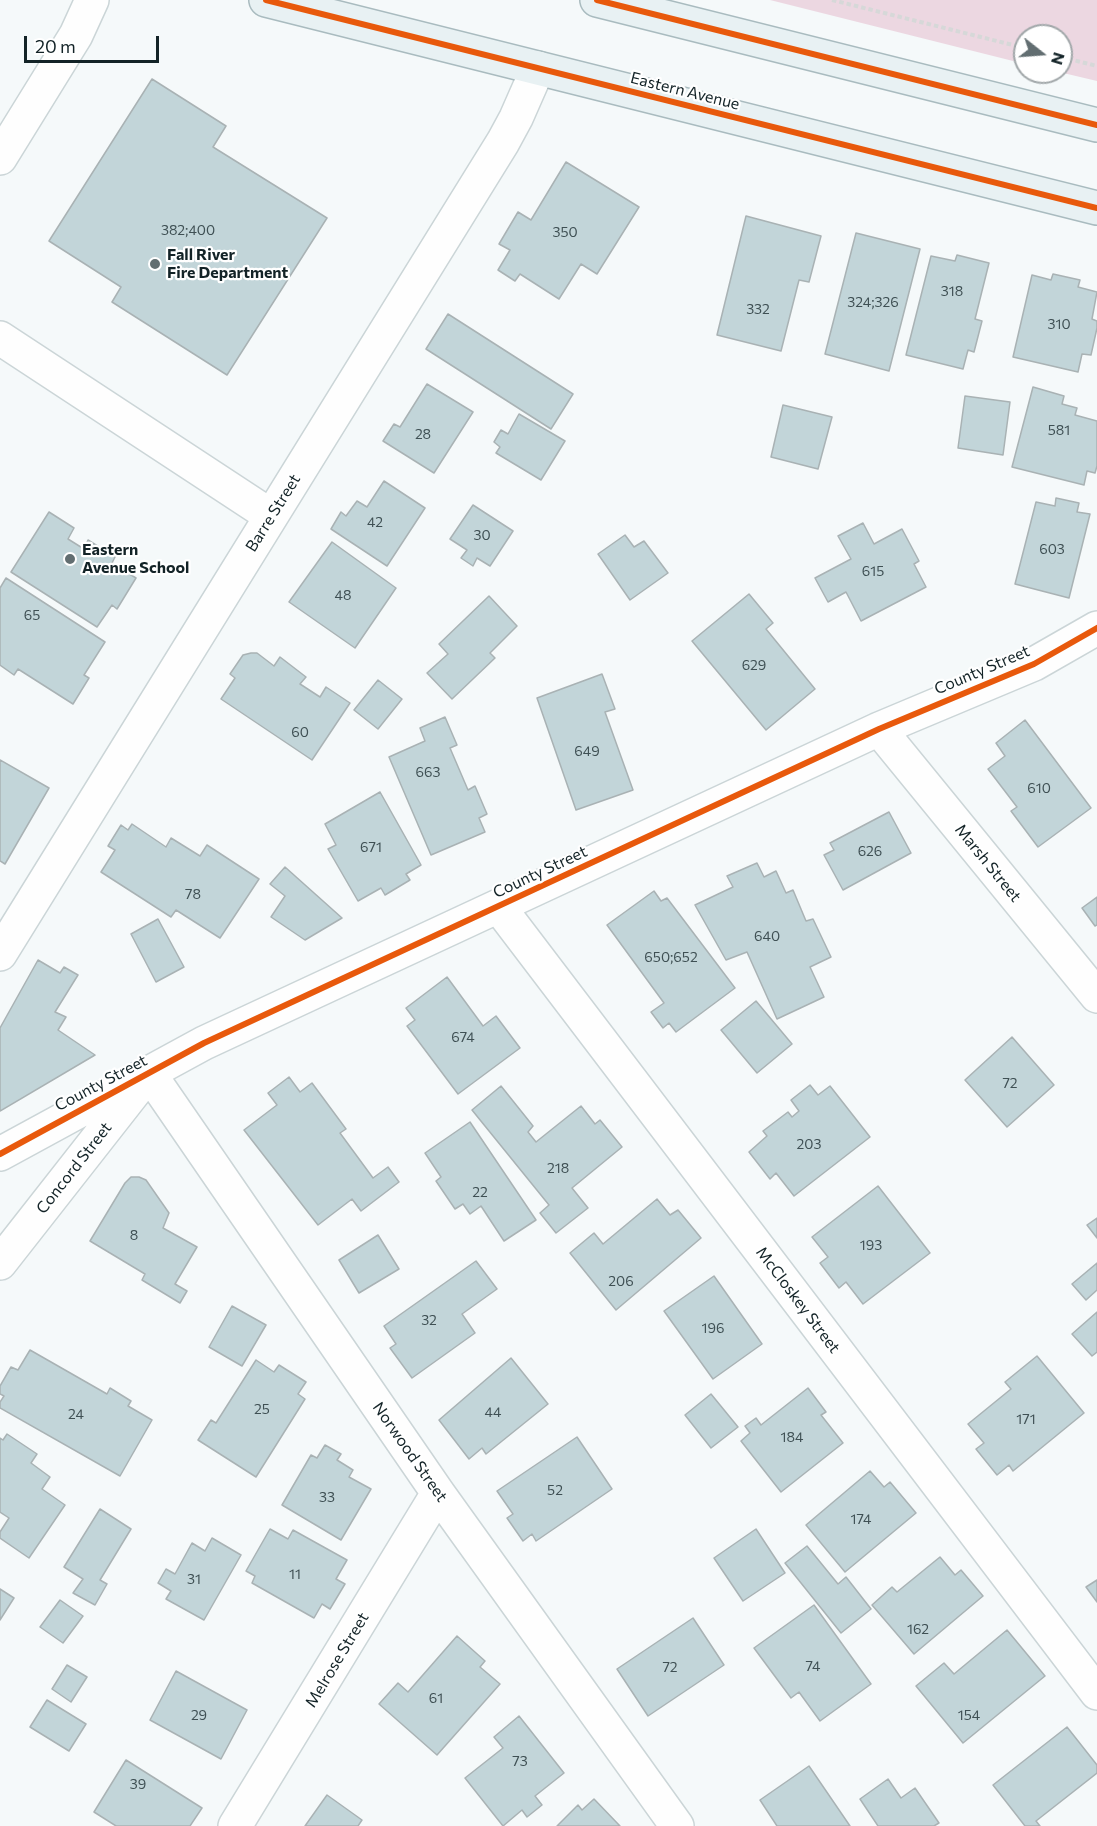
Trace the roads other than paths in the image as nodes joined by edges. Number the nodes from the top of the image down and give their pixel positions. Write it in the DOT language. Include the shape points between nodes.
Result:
graph roads {
  1 [pos="92,0"];
  2 [pos="266,0"];
  3 [pos="600,0"];
  4 [pos="538,68"];
  5 [pos="1097,124"];
  6 [pos="0,159"];
  7 [pos="1097,208"];
  8 [pos="0,338"];
  9 [pos="271,516"];
  10 [pos="1097,628"];
  11 [pos="879,729"];
  12 [pos="498,907"];
  13 [pos="0,954"];
  14 [pos="1097,996"];
  15 [pos="149,1073"];
  16 [pos="0,1154"];
  17 [pos="0,1263"];
  18 [pos="438,1493"];
  19 [pos="1097,1693"];
  20 [pos="235,1826"];
  21 [pos="677,1826"];
  1 -- 6 [label="street" via="76,35"];
  2 -- 4 [label="main road, Eastern Avenue"];
  3 -- 5 [label="main road"];
  4 -- 7 [label="main road, Eastern Avenue"];
  4 -- 9 [label="street, Barre Street" via="503,142"];
  8 -- 9 [label="street"];
  9 -- 13 [label="street, Barre Street"];
  10 -- 11 [label="street, County Street" via="1034,664"];
  11 -- 12 [label="street, County Street"];
  11 -- 14 [label="street, Marsh Street"];
  12 -- 15 [label="street, County Street" via="204,1043"];
  12 -- 19 [label="street, McCloskey Street"];
  15 -- 16 [label="street, County Street"];
  15 -- 17 [label="street, Concord Street"];
  15 -- 18 [label="street, Norwood Street"];
  18 -- 20 [label="street, Melrose Street"];
  18 -- 21 [label="street, Norwood Street"];
}
